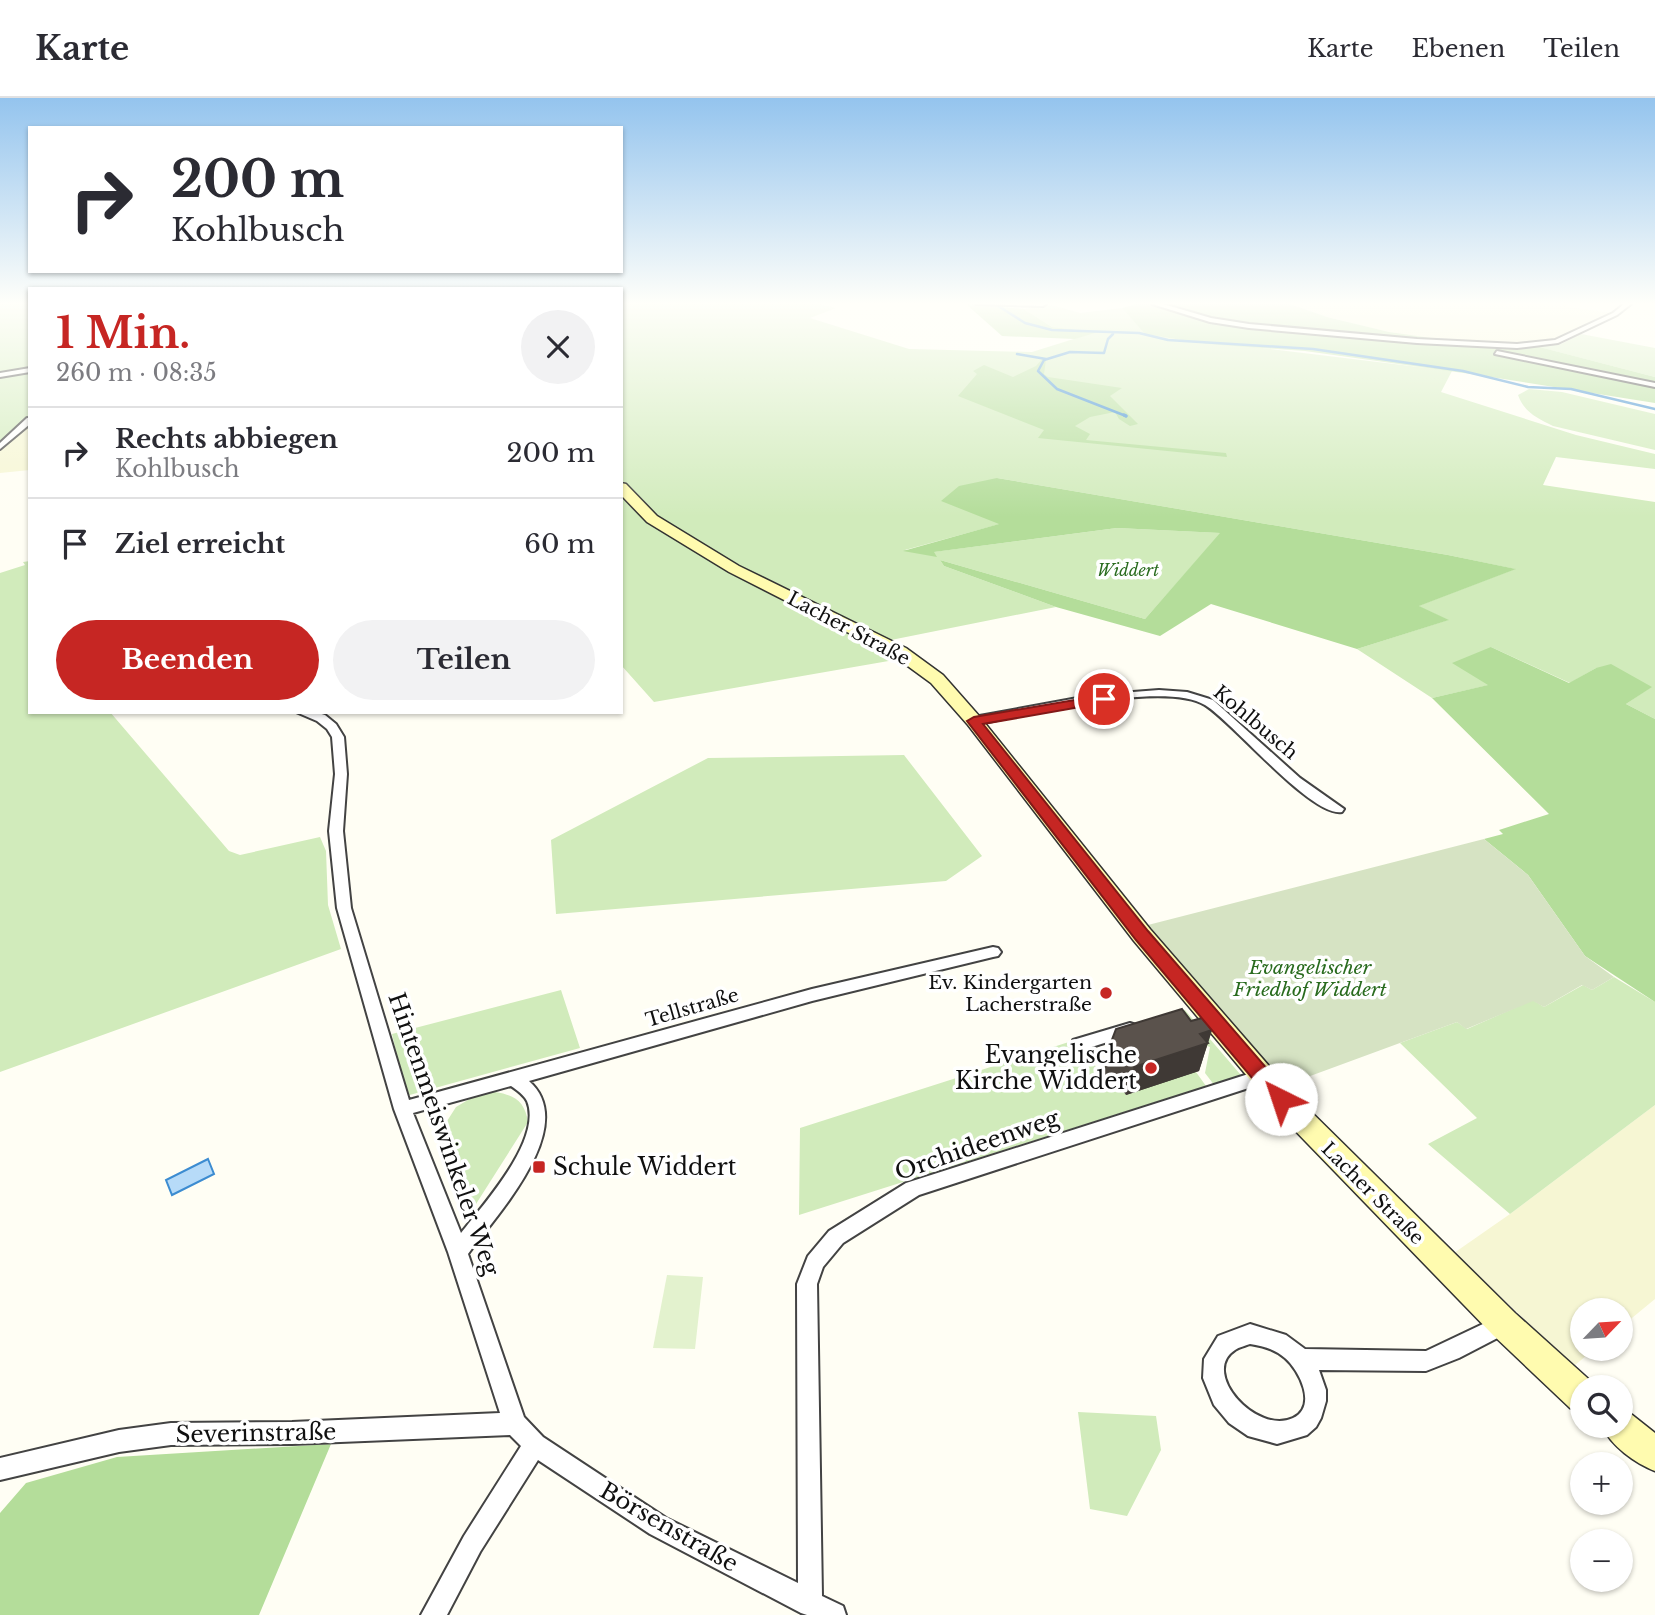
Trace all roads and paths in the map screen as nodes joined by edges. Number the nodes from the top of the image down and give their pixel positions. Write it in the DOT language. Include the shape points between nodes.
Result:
graph roads {
  1 [pos="1611,375"];
  2 [pos="1655,385"];
  3 [pos="28,422"];
  4 [pos="0,447"];
  5 [pos="623,489"];
  6 [pos="308,714"];
  7 [pos="974,721"];
  8 [pos="1337,809"];
  9 [pos="993,952"];
  10 [pos="1148,1023"];
  11 [pos="1079,1045"];
  12 [pos="1261,1077"];
  13 [pos="514,1078"];
  14 [pos="403,1109"];
  15 [pos="458,1252"];
  16 [pos="1504,1324"];
  17 [pos="1300,1359"];
  18 [pos="1570,1385"];
  19 [pos="515,1424"];
  20 [pos="1633,1437"];
  21 [pos="535,1446"];
  22 [pos="1655,1454"];
  23 [pos="0,1469"];
  24 [pos="810,1604"];
  25 [pos="433,1615"];
  26 [pos="834,1615"];
  1 -- 2 [label="street"];
  3 -- 4 [label="street"];
  5 -- 7 [label="street, Lacher Straße" via="652,519 734,569 912,659 937,679"];
  6 -- 14 [label="street, Hintenmeiswinkeler Weg" via="321,718 338,737 340,889"];
  7 -- 8 [label="street, Kohlbusch" via="1127,696 1192,696 1209,702 1295,781"];
  7 -- 12 [label="street, Lacher Straße" via="1193,1008"];
  9 -- 13 [label="street, Tellstraße" via="812,995"];
  10 -- 11 [label="street"];
  12 -- 16 [label="street, Lacher Straße"];
  12 -- 24 [label="street, Orchideenweg" via="919,1186 844,1230 821,1253 807,1284"];
  13 -- 14 [label="street, Tellstraße"];
  13 -- 15 [label="street" via="535,1101 536,1133 519,1167"];
  14 -- 15 [label="street, Hintenmeiswinkeler Weg"];
  15 -- 19 [label="street, Hintenmeiswinkeler Weg"];
  16 -- 17 [label="street" via="1426,1361"];
  16 -- 18 [label="street, Lacher Straße"];
  17 -- 17 [label="street" via="1265,1336 1236,1336 1217,1352 1213,1379 1226,1404 1249,1424 1272,1432 1290,1431 1310,1417 1315,1406 1312,1379"];
  19 -- 21 [label="street, Börsenstraße"];
  19 -- 23 [label="street, Severinstraße" via="171,1434"];
  20 -- 22 [label="street"];
  21 -- 24 [label="street, Börsenstraße" via="659,1526"];
  21 -- 25 [label="street" via="471,1544"];
  24 -- 26 [label="street, Börsenstraße"];
}
